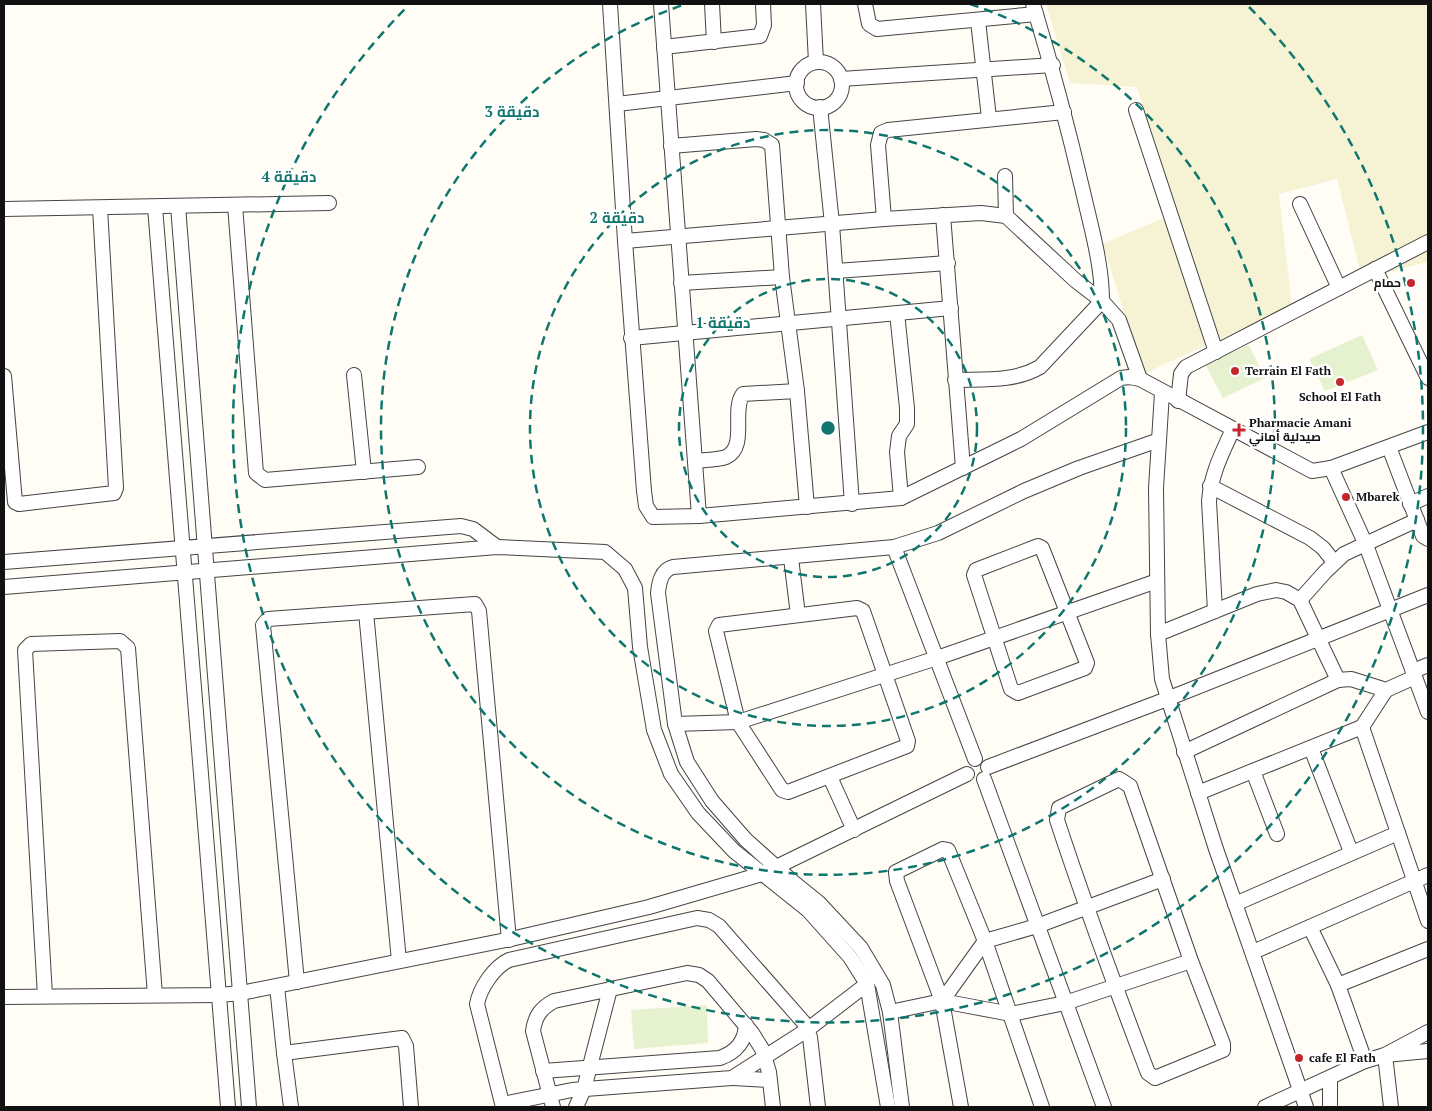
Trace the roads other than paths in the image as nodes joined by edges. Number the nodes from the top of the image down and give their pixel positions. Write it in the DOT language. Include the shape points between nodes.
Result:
graph roads {
  1 [pos="610,4"];
  2 [pos="661,4"];
  3 [pos="712,4"];
  4 [pos="763,4"];
  5 [pos="813,4"];
  6 [pos="865,4"];
  7 [pos="1035,9"];
  8 [pos="978,21"];
  9 [pos="714,42"];
  10 [pos="664,47"];
  11 [pos="816,62"];
  12 [pos="1053,65"];
  13 [pos="984,70"];
  14 [pos="841,79"];
  15 [pos="797,83"];
  16 [pos="668,99"];
  17 [pos="617,104"];
  18 [pos="820,108"];
  19 [pos="1136,110"];
  20 [pos="1064,112"];
  21 [pos="989,118"];
  22 [pos="671,146"];
  23 [pos="1005,176"];
  24 [pos="329,203"];
  25 [pos="1300,204"];
  26 [pos="235,205"];
  27 [pos="178,206"];
  28 [pos="155,207"];
  29 [pos="100,208"];
  30 [pos="4,210"];
  31 [pos="943,215"];
  32 [pos="1006,216"];
  33 [pos="884,219"];
  34 [pos="832,224"];
  35 [pos="778,227"];
  36 [pos="678,237"];
  37 [pos="624,241"];
  38 [pos="1428,242"];
  39 [pos="948,263"];
  40 [pos="1375,269"];
  41 [pos="836,271"];
  42 [pos="782,276"];
  43 [pos="681,283"];
  44 [pos="1339,288"];
  45 [pos="1102,301"];
  46 [pos="951,308"];
  47 [pos="897,313"];
  48 [pos="838,319"];
  49 [pos="787,323"];
  50 [pos="685,333"];
  51 [pos="631,338"];
  52 [pos="1216,352"];
  53 [pos="354,375"];
  54 [pos="4,376"];
  55 [pos="1428,378"];
  56 [pos="1140,379"];
  57 [pos="955,380"];
  58 [pos="797,390"];
  59 [pos="1162,393"];
  60 [pos="1178,401"];
  61 [pos="1234,429"];
  62 [pos="1428,432"];
  63 [pos="1160,440"];
  64 [pos="1389,447"];
  65 [pos="695,461"];
  66 [pos="418,467"];
  67 [pos="963,468"];
  68 [pos="1331,468"];
  69 [pos="364,472"];
  70 [pos="1210,486"];
  71 [pos="1428,496"];
  72 [pos="901,498"];
  73 [pos="852,504"];
  74 [pos="1410,504"];
  75 [pos="807,507"];
  76 [pos="699,516"];
  77 [pos="1417,520"];
  78 [pos="1428,539"];
  79 [pos="1366,545"];
  80 [pos="205,546"];
  81 [pos="497,547"];
  82 [pos="894,547"];
  83 [pos="181,548"];
  84 [pos="791,558"];
  85 [pos="4,562"];
  86 [pos="1334,562"];
  87 [pos="207,570"];
  88 [pos="183,572"];
  89 [pos="1157,581"];
  90 [pos="4,587"];
  91 [pos="1428,595"];
  92 [pos="1300,600"];
  93 [pos="1390,610"];
  94 [pos="1215,611"];
  95 [pos="366,612"];
  96 [pos="1068,612"];
  97 [pos="798,615"];
  98 [pos="1158,634"];
  99 [pos="994,638"];
  100 [pos="1318,639"];
  101 [pos="937,658"];
  102 [pos="1428,664"];
  103 [pos="886,674"];
  104 [pos="1414,674"];
  105 [pos="1338,680"];
  106 [pos="1368,685"];
  107 [pos="1386,690"];
  108 [pos="1167,699"];
  109 [pos="1374,708"];
  110 [pos="1428,712"];
  111 [pos="738,722"];
  112 [pos="675,724"];
  113 [pos="1362,727"];
  114 [pos="1310,748"];
  115 [pos="1184,752"];
  116 [pos="975,759"];
  117 [pos="1253,771"];
  118 [pos="986,773"];
  119 [pos="967,774"];
  120 [pos="830,777"];
  121 [pos="1198,793"];
  122 [pos="854,830"];
  123 [pos="1398,833"];
  124 [pos="1277,834"];
  125 [pos="1351,852"];
  126 [pos="778,868"];
  127 [pos="762,874"];
  128 [pos="1428,875"];
  129 [pos="1163,879"];
  130 [pos="1414,881"];
  131 [pos="1235,904"];
  132 [pos="1086,908"];
  133 [pos="1428,921"];
  134 [pos="1037,926"];
  135 [pos="1310,927"];
  136 [pos="509,940"];
  137 [pos="986,941"];
  138 [pos="1428,949"];
  139 [pos="1253,952"];
  140 [pos="1191,961"];
  141 [pos="398,962"];
  142 [pos="297,982"];
  143 [pos="867,984"];
  144 [pos="1338,985"];
  145 [pos="277,986"];
  146 [pos="1115,986"];
  147 [pos="610,989"];
  148 [pos="241,993"];
  149 [pos="219,995"];
  150 [pos="45,996"];
  151 [pos="155,996"];
  152 [pos="4,997"];
  153 [pos="942,1001"];
  154 [pos="1065,1003"];
  155 [pos="890,1012"];
  156 [pos="1011,1014"];
  157 [pos="746,1025"];
  158 [pos="807,1030"];
  159 [pos="1428,1032"];
  160 [pos="1428,1052"];
  161 [pos="284,1053"];
  162 [pos="1385,1055"];
  163 [pos="765,1058"];
  164 [pos="1365,1061"];
  165 [pos="590,1068"];
  166 [pos="543,1071"];
  167 [pos="732,1078"];
  168 [pos="1330,1079"];
  169 [pos="770,1080"];
  170 [pos="584,1089"];
  171 [pos="1300,1092"];
  172 [pos="549,1093"];
  173 [pos="503,1106"];
  174 [pos="228,1107"];
  175 [pos="249,1107"];
  176 [pos="291,1107"];
  177 [pos="411,1107"];
  178 [pos="554,1107"];
  179 [pos="576,1107"];
  180 [pos="773,1107"];
  181 [pos="818,1107"];
  182 [pos="888,1107"];
  183 [pos="902,1107"];
  184 [pos="961,1107"];
  185 [pos="1042,1107"];
  186 [pos="1104,1107"];
  187 [pos="1266,1107"];
  188 [pos="1306,1107"];
  189 [pos="1330,1107"];
  190 [pos="1391,1107"];
  1 -- 17 [label="street"];
  2 -- 10 [label="street"];
  3 -- 9 [label="street"];
  4 -- 9 [label="street" via="764,25 760,36"];
  5 -- 11 [label="street"];
  6 -- 8 [label="street" via="869,24 876,29"];
  7 -- 8 [label="street"];
  7 -- 12 [label="street"];
  8 -- 13 [label="street"];
  9 -- 10 [label="street"];
  10 -- 16 [label="street"];
  11 -- 14 [label="street" via="830,65"];
  11 -- 15 [label="street" via="802,69"];
  12 -- 13 [label="street"];
  12 -- 20 [label="street"];
  13 -- 14 [label="street"];
  13 -- 21 [label="street"];
  14 -- 18 [label="street" via="839,96 832,104"];
  15 -- 16 [label="street"];
  15 -- 18 [label="street" via="798,93 804,102"];
  16 -- 17 [label="street"];
  16 -- 22 [label="street"];
  17 -- 37 [label="street"];
  18 -- 34 [label="street"];
  19 -- 52 [label="street"];
  20 -- 21 [label="street"];
  20 -- 45 [label="street" via="1102,273"];
  21 -- 33 [label="street" via="888,130 880,134 878,145"];
  22 -- 35 [label="street" via="756,139 769,142 774,152"];
  22 -- 36 [label="street"];
  23 -- 32 [label="street"];
  24 -- 26 [label="street"];
  25 -- 44 [label="street"];
  26 -- 27 [label="street"];
  26 -- 69 [label="street" via="256,473 265,480"];
  27 -- 28 [label="street"];
  27 -- 80 [label="street"];
  28 -- 29 [label="street"];
  28 -- 83 [label="street"];
  29 -- 30 [label="street"];
  29 -- 54 [label="street" via="114,493 15,502"];
  31 -- 32 [label="street" via="986,213"];
  31 -- 33 [label="street"];
  31 -- 39 [label="street"];
  32 -- 45 [label="street"];
  33 -- 34 [label="street"];
  34 -- 35 [label="street"];
  34 -- 41 [label="street"];
  35 -- 36 [label="street"];
  35 -- 42 [label="street"];
  36 -- 37 [label="street"];
  36 -- 43 [label="street"];
  37 -- 51 [label="street"];
  38 -- 40 [label="street"];
  39 -- 41 [label="street"];
  39 -- 46 [label="street"];
  40 -- 44 [label="street"];
  40 -- 55 [label="street"];
  41 -- 48 [label="street"];
  42 -- 43 [label="street"];
  42 -- 49 [label="street"];
  43 -- 50 [label="street"];
  44 -- 52 [label="street"];
  45 -- 56 [label="street" via="1123,326"];
  45 -- 57 [label="street" via="1040,367 1029,373 1005,379"];
  46 -- 47 [label="street"];
  46 -- 57 [label="street"];
  47 -- 48 [label="street"];
  47 -- 72 [label="street" via="907,408 907,424 899,436 897,452"];
  48 -- 49 [label="street"];
  48 -- 73 [label="street"];
  49 -- 50 [label="street"];
  49 -- 58 [label="street"];
  50 -- 51 [label="street"];
  50 -- 65 [label="street"];
  51 -- 76 [label="street" via="646,506 653,517"];
  52 -- 60 [label="street" via="1183,370"];
  53 -- 69 [label="street"];
  56 -- 59 [label="street"];
  56 -- 67 [label="street" via="1122,378 1021,439"];
  57 -- 67 [label="street"];
  58 -- 65 [label="street" via="744,394 738,408 738,438 732,452 726,457"];
  58 -- 75 [label="street"];
  59 -- 60 [label="street"];
  59 -- 63 [label="street"];
  60 -- 61 [label="street"];
  61 -- 68 [label="street" via="1303,468 1318,471"];
  61 -- 70 [label="street"];
  62 -- 64 [label="street"];
  63 -- 82 [label="street" via="1079,468 938,533"];
  63 -- 89 [label="street" via="1156,488"];
  64 -- 68 [label="street"];
  64 -- 74 [label="street"];
  65 -- 76 [label="street"];
  66 -- 69 [label="street"];
  67 -- 72 [label="street"];
  68 -- 79 [label="street"];
  70 -- 86 [label="street" via="1310,538"];
  70 -- 94 [label="street"];
  71 -- 74 [label="street"];
  72 -- 73 [label="street"];
  73 -- 75 [label="street"];
  74 -- 77 [label="street"];
  75 -- 76 [label="street"];
  77 -- 78 [label="street" via="1423,536"];
  77 -- 79 [label="street"];
  79 -- 86 [label="street"];
  79 -- 93 [label="street"];
  80 -- 81 [label="street" via="461,526 472,529"];
  80 -- 83 [label="street"];
  80 -- 87 [label="street"];
  81 -- 87 [label="street"];
  81 -- 127 [label="street" via="605,552 626,569 634,588 654,730 671,774 698,813 734,851"];
  82 -- 84 [label="street"];
  82 -- 101 [label="street"];
  83 -- 85 [label="street"];
  83 -- 88 [label="street"];
  84 -- 97 [label="street"];
  84 -- 112 [label="street" via="673,567 660,579 658,593"];
  86 -- 92 [label="street"];
  87 -- 88 [label="street"];
  87 -- 148 [label="street"];
  88 -- 90 [label="street"];
  88 -- 149 [label="street"];
  89 -- 96 [label="street"];
  89 -- 98 [label="street"];
  91 -- 93 [label="street"];
  92 -- 94 [label="street" via="1276,590"];
  92 -- 100 [label="street"];
  93 -- 100 [label="street"];
  93 -- 104 [label="street"];
  94 -- 98 [label="street"];
  95 -- 136 [label="street" via="475,604 479,611"];
  95 -- 141 [label="street"];
  95 -- 142 [label="street" via="268,619 264,625"];
  96 -- 99 [label="street"];
  96 -- 99 [label="street" via="1087,664 1085,668 1018,693 1011,688"];
  96 -- 99 [label="street" via="1042,548 1038,546 976,570 974,575"];
  97 -- 103 [label="street" via="857,608 863,611"];
  97 -- 111 [label="street" via="719,625 716,631"];
  98 -- 108 [label="street"];
  99 -- 101 [label="street"];
  100 -- 105 [label="street"];
  100 -- 108 [label="street"];
  101 -- 103 [label="street"];
  101 -- 116 [label="street"];
  102 -- 104 [label="street"];
  103 -- 111 [label="street"];
  103 -- 120 [label="street" via="907,746"];
  104 -- 107 [label="street"];
  104 -- 110 [label="street"];
  105 -- 106 [label="street"];
  105 -- 115 [label="street"];
  106 -- 107 [label="street"];
  106 -- 109 [label="street"];
  107 -- 109 [label="street"];
  108 -- 115 [label="street"];
  108 -- 118 [label="street"];
  109 -- 113 [label="street"];
  111 -- 112 [label="street"];
  111 -- 120 [label="street" via="782,790 788,792"];
  112 -- 126 [label="street" via="687,762 712,801 746,840"];
  113 -- 114 [label="street"];
  113 -- 123 [label="street"];
  114 -- 117 [label="street"];
  114 -- 125 [label="street"];
  115 -- 121 [label="street"];
  116 -- 118 [label="street" via="983,760"];
  116 -- 119 [label="street" via="968,764"];
  117 -- 121 [label="street"];
  117 -- 124 [label="street"];
  118 -- 119 [label="street" via="975,781"];
  118 -- 134 [label="street"];
  119 -- 122 [label="street"];
  120 -- 122 [label="street"];
  121 -- 131 [label="street"];
  122 -- 126 [label="street"];
  123 -- 125 [label="street"];
  123 -- 130 [label="street"];
  125 -- 131 [label="street"];
  126 -- 127 [label="street"];
  126 -- 155 [label="street" via="819,903 862,948 883,985"];
  127 -- 136 [label="street" via="649,907"];
  127 -- 143 [label="street" via="830,932"];
  128 -- 130 [label="street"];
  129 -- 132 [label="street"];
  129 -- 132 [label="street" via="1130,786 1119,779 1059,808 1057,820"];
  129 -- 140 [label="street"];
  130 -- 133 [label="street"];
  130 -- 135 [label="street"];
  131 -- 139 [label="street"];
  132 -- 134 [label="street"];
  132 -- 146 [label="street"];
  134 -- 137 [label="street"];
  134 -- 154 [label="street"];
  135 -- 139 [label="street"];
  135 -- 144 [label="street"];
  136 -- 141 [label="street"];
  137 -- 153 [label="street"];
  137 -- 153 [label="street" via="948,850 943,849 896,872"];
  137 -- 156 [label="street"];
  138 -- 144 [label="street"];
  139 -- 171 [label="street"];
  140 -- 146 [label="street"];
  140 -- 146 [label="street" via="1224,1044 1223,1050 1155,1078 1148,1073"];
  141 -- 142 [label="street"];
  142 -- 145 [label="street"];
  143 -- 158 [label="street"];
  143 -- 182 [label="street"];
  144 -- 164 [label="street"];
  145 -- 148 [label="street"];
  145 -- 161 [label="street"];
  146 -- 154 [label="street"];
  147 -- 157 [label="street" via="693,973 708,981"];
  147 -- 165 [label="street"];
  147 -- 166 [label="street" via="554,1001 538,1013 533,1031"];
  148 -- 149 [label="street"];
  148 -- 175 [label="street"];
  149 -- 151 [label="street"];
  149 -- 174 [label="street"];
  150 -- 151 [label="street"];
  150 -- 151 [label="street" via="25,650 31,644 120,641 128,648"];
  150 -- 152 [label="street"];
  153 -- 155 [label="street"];
  153 -- 156 [label="street"];
  153 -- 184 [label="street"];
  154 -- 156 [label="street"];
  154 -- 186 [label="street"];
  155 -- 183 [label="street"];
  156 -- 185 [label="street"];
  157 -- 163 [label="street"];
  157 -- 165 [label="street" via="739,1046 720,1058"];
  158 -- 163 [label="street"];
  158 -- 173 [label="street" via="727,934 709,920 686,920 509,960 495,972 478,996 477,1004"];
  158 -- 181 [label="street"];
  159 -- 162 [label="street"];
  160 -- 162 [label="street"];
  161 -- 176 [label="street"];
  161 -- 177 [label="street" via="402,1038 406,1046"];
  162 -- 164 [label="street"];
  162 -- 190 [label="street"];
  163 -- 167 [label="street"];
  163 -- 169 [label="street"];
  164 -- 168 [label="street"];
  165 -- 166 [label="street"];
  165 -- 170 [label="street"];
  166 -- 172 [label="street"];
  167 -- 169 [label="street"];
  167 -- 170 [label="street"];
  168 -- 171 [label="street"];
  168 -- 189 [label="street"];
  169 -- 180 [label="street"];
  170 -- 172 [label="street"];
  170 -- 179 [label="street"];
  171 -- 187 [label="street"];
  171 -- 188 [label="street"];
  172 -- 173 [label="street"];
  172 -- 178 [label="street"];
}
